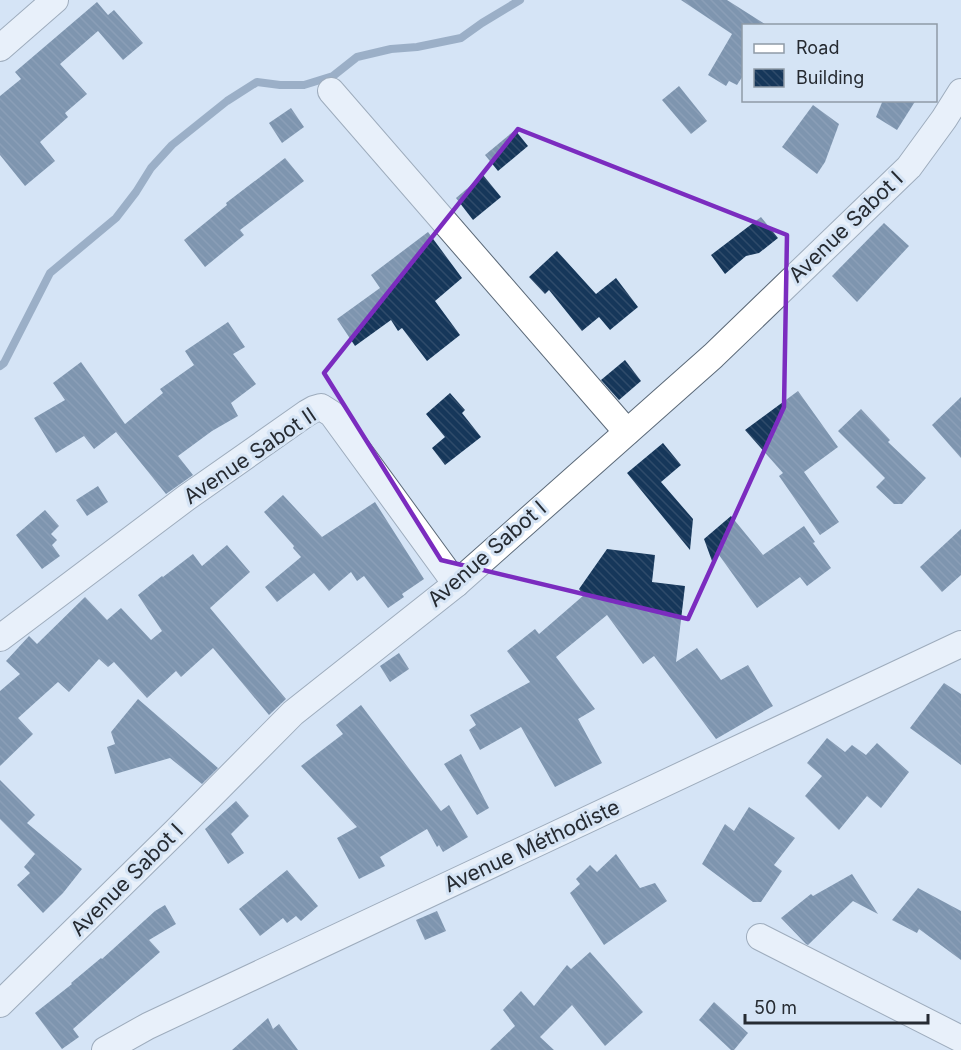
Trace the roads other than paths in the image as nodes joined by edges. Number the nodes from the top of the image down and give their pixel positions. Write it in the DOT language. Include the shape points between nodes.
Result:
graph roads {
  1 [pos="55,0"];
  2 [pos="0,48"];
  3 [pos="331,90"];
  4 [pos="961,92"];
  5 [pos="627,432"];
  6 [pos="456,584"];
  7 [pos="0,638"];
  8 [pos="961,644"];
  9 [pos="760,937"];
  10 [pos="0,1004"];
  11 [pos="961,1039"];
  12 [pos="105,1050"];
  1 -- 2 [label="street"];
  3 -- 5 [label="street"];
  4 -- 5 [label="street, Avenue Sabot I" via="909,167 713,356"];
  5 -- 6 [label="street, Avenue Sabot I"];
  6 -- 7 [label="street, Avenue Sabot II" via="332,414 321,407 186,498"];
  6 -- 10 [label="street, Avenue Sabot I" via="294,713"];
  8 -- 12 [label="street, Avenue Méthodiste" via="148,1026"];
  9 -- 11 [label="street"];
}
